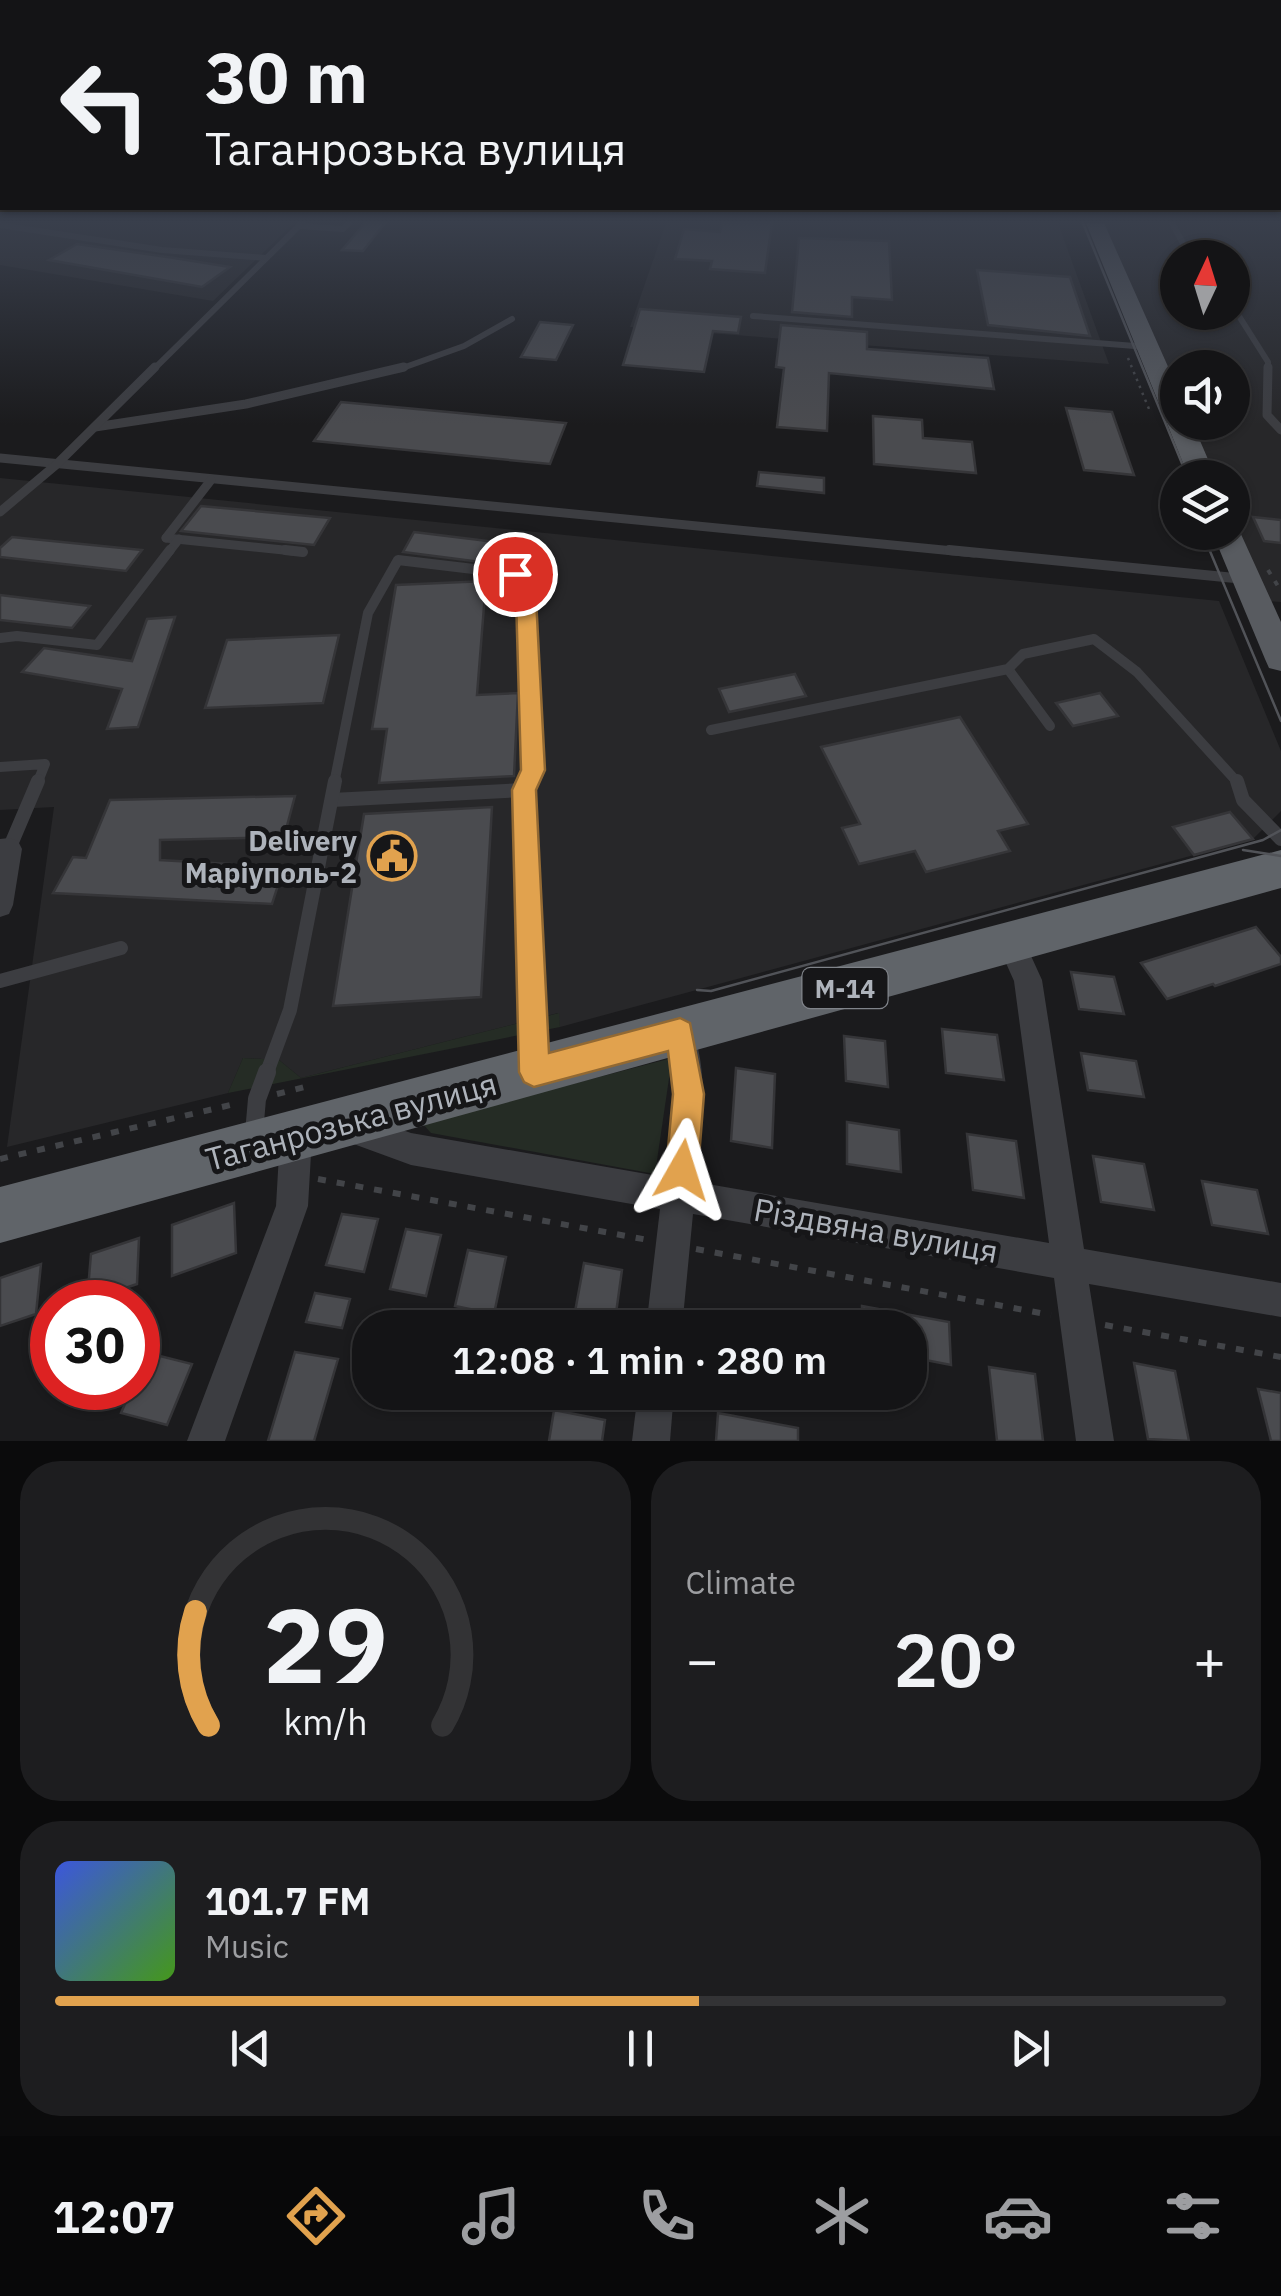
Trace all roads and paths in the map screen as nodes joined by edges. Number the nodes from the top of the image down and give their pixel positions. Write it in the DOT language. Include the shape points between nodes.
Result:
graph roads {
  1 [pos="233,290"];
  2 [pos="1124,290"];
  3 [pos="754,316"];
  4 [pos="512,319"];
  5 [pos="1248,330"];
  6 [pos="1123,345"];
  7 [pos="1148,347"];
  8 [pos="1160,377"];
  9 [pos="1149,409"];
  10 [pos="95,427"];
  11 [pos="1281,430"];
  12 [pos="0,458"];
  13 [pos="57,464"];
  14 [pos="211,480"];
  15 [pos="0,512"];
  16 [pos="179,539"];
  17 [pos="1234,550"];
  18 [pos="303,552"];
  19 [pos="1246,579"];
  20 [pos="1274,631"];
  21 [pos="0,638"];
  22 [pos="1281,659"];
  23 [pos="1008,668"];
  24 [pos="1050,726"];
  25 [pos="711,730"];
  26 [pos="0,767"];
  27 [pos="524,790"];
  28 [pos="332,800"];
  29 [pos="1281,839"];
  30 [pos="4,849"];
  31 [pos="1281,869"];
  32 [pos="0,905"];
  33 [pos="1011,943"];
  34 [pos="121,948"];
  35 [pos="0,981"];
  36 [pos="680,1033"];
  37 [pos="534,1072"];
  38 [pos="410,1128"];
  39 [pos="296,1129"];
  40 [pos="0,1159"];
  41 [pos="680,1196"];
  42 [pos="0,1215"];
  43 [pos="674,1245"];
  44 [pos="1069,1263"];
  45 [pos="1281,1300"];
  46 [pos="666,1310"];
  47 [pos="1078,1320"];
  48 [pos="1281,1358"];
  49 [pos="654,1410"];
  50 [pos="206,1441"];
  51 [pos="651,1441"];
  52 [pos="1095,1441"];
  1 -- 10 [label="lane"];
  2 -- 7 [label="main road"];
  3 -- 6 [label="lane"];
  4 -- 10 [label="lane" via="464,346 385,374"];
  5 -- 11 [label="lane" via="1268,362 1267,415"];
  6 -- 7 [label="lane"];
  6 -- 9 [label="path"];
  7 -- 8 [label="main road"];
  10 -- 13 [label="lane"];
  12 -- 13 [label="lane"];
  13 -- 14 [label="lane"];
  13 -- 15 [label="lane"];
  14 -- 16 [label="lane" via="166,538"];
  14 -- 19 [label="lane"];
  16 -- 18 [label="lane"];
  16 -- 21 [label="lane" via="97,645"];
  17 -- 19 [label="main road"];
  19 -- 20 [label="main road"];
  20 -- 22 [label="main road"];
  23 -- 24 [label="lane"];
  23 -- 25 [label="lane"];
  23 -- 29 [label="lane" via="1023,654 1094,639 1138,672"];
  26 -- 30 [label="lane" via="45,764"];
  27 -- 28 [label="lane"];
  27 -- 28 [label="lane" via="533,770 530,675 526,598 515,574 398,560 368,612"];
  27 -- 37 [label="lane"];
  28 -- 39 [label="lane" via="290,1010"];
  30 -- 32 [label="street"];
  31 -- 33 [label="highway, Таганрозька вулиця / М-14"];
  33 -- 36 [label="highway, Таганрозька вулиця / М-14"];
  33 -- 44 [label="street" via="1028,980"];
  34 -- 35 [label="lane"];
  36 -- 37 [label="highway, Таганрозька вулиця / М-14"];
  36 -- 41 [label="street" via="689,1094"];
  37 -- 38 [label="highway, Таганрозька вулиця / М-14"];
  38 -- 39 [label="highway, Таганрозька вулиця / М-14"];
  38 -- 41 [label="street, Різдвяна вулиця"];
  39 -- 40 [label="path"];
  39 -- 42 [label="highway, Таганрозька вулиця / М-14"];
  39 -- 43 [label="path"];
  39 -- 50 [label="street" via="292,1206"];
  41 -- 43 [label="street"];
  41 -- 44 [label="street, Різдвяна вулиця"];
  43 -- 46 [label="street"];
  43 -- 47 [label="path"];
  44 -- 45 [label="street, Різдвяна вулиця"];
  44 -- 47 [label="street"];
  47 -- 48 [label="path"];
  47 -- 52 [label="street"];
  49 -- 51 [label="street"];
}
